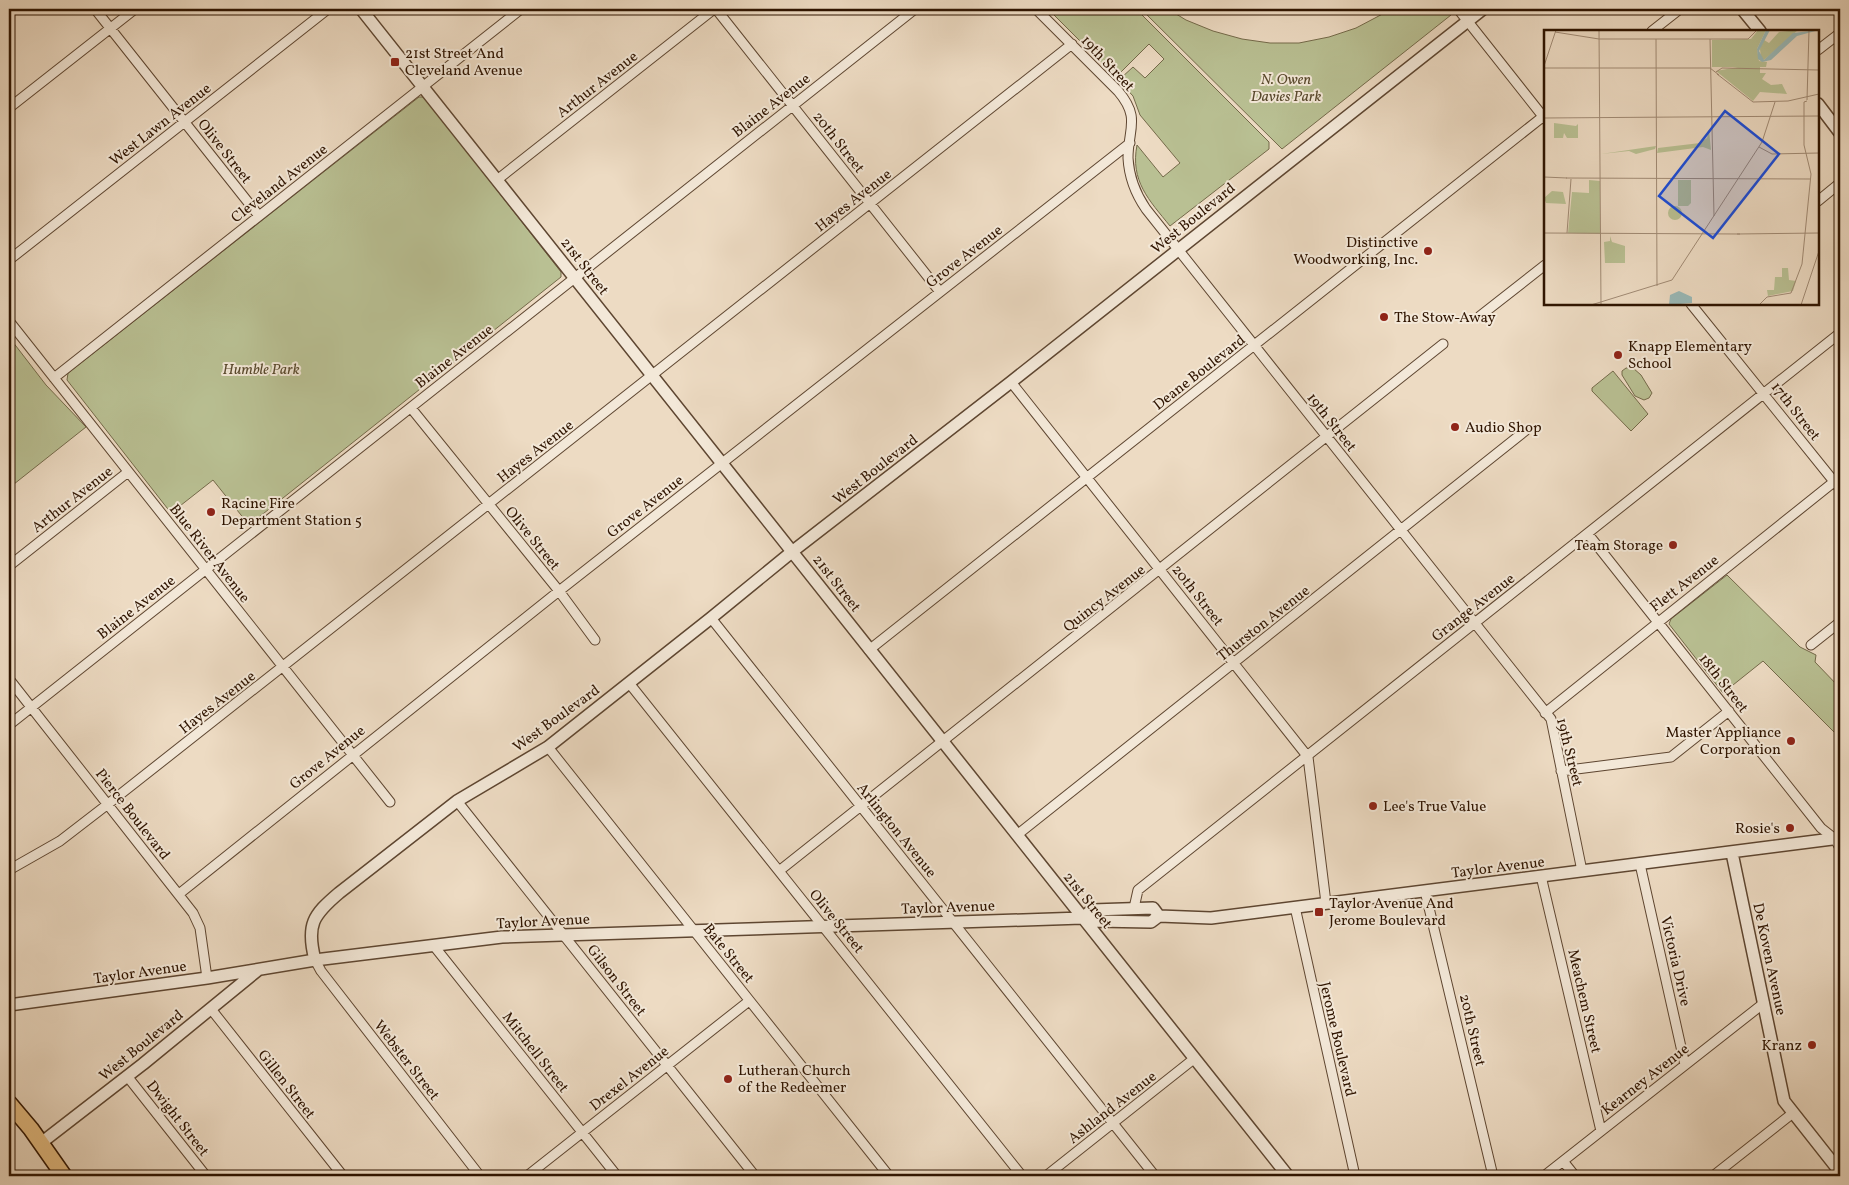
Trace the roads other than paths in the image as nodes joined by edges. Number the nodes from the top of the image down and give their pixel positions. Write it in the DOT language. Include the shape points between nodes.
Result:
graph roads {
  1 [pos="95,9"];
  2 [pos="135,9"];
  3 [pos="328,9"];
  4 [pos="361,9"];
  5 [pos="521,9"];
  6 [pos="715,9"];
  7 [pos="915,9"];
  8 [pos="1036,9"];
  9 [pos="1458,9"];
  10 [pos="1483,9"];
  11 [pos="1680,9"];
  12 [pos="1742,9"];
  13 [pos="1468,21"];
  14 [pos="110,28"];
  15 [pos="1653,30"];
  16 [pos="1759,30"];
  17 [pos="1840,33"];
  18 [pos="1072,44"];
  19 [pos="1819,49"];
  20 [pos="423,86"];
  21 [pos="1819,105"];
  22 [pos="793,106"];
  23 [pos="9,108"];
  24 [pos="1544,116"];
  25 [pos="1544,118"];
  26 [pos="184,122"];
  27 [pos="1840,133"];
  28 [pos="1130,142"];
  29 [pos="497,180"];
  30 [pos="1840,184"];
  31 [pos="1819,200"];
  32 [pos="870,204"];
  33 [pos="259,216"];
  34 [pos="1178,250"];
  35 [pos="9,260"];
  36 [pos="1544,266"];
  37 [pos="575,278"];
  38 [pos="940,292"];
  39 [pos="1693,305"];
  40 [pos="1480,316"];
  41 [pos="9,321"];
  42 [pos="1840,333"];
  43 [pos="1443,344"];
  44 [pos="1254,345"];
  45 [pos="652,376"];
  46 [pos="54,378"];
  47 [pos="1011,382"];
  48 [pos="1764,392"];
  49 [pos="411,408"];
  50 [pos="1525,431"];
  51 [pos="1327,436"];
  52 [pos="722,462"];
  53 [pos="128,472"];
  54 [pos="1087,478"];
  55 [pos="1838,482"];
  56 [pos="489,505"];
  57 [pos="1401,531"];
  58 [pos="1588,534"];
  59 [pos="793,551"];
  60 [pos="9,566"];
  61 [pos="206,570"];
  62 [pos="1160,570"];
  63 [pos="559,591"];
  64 [pos="711,618"];
  65 [pos="1658,621"];
  66 [pos="1840,622"];
  67 [pos="1475,623"];
  68 [pos="595,640"];
  69 [pos="1811,645"];
  70 [pos="869,650"];
  71 [pos="1234,663"];
  72 [pos="283,667"];
  73 [pos="9,679"];
  74 [pos="629,683"];
  75 [pos="31,707"];
  76 [pos="1730,711"];
  77 [pos="1546,713"];
  78 [pos="9,725"];
  79 [pos="943,742"];
  80 [pos="548,747"];
  81 [pos="352,754"];
  82 [pos="1307,756"];
  83 [pos="1561,771"];
  84 [pos="457,801"];
  85 [pos="390,802"];
  86 [pos="108,804"];
  87 [pos="861,807"];
  88 [pos="1017,835"];
  89 [pos="1838,842"];
  90 [pos="1732,853"];
  91 [pos="1640,864"];
  92 [pos="9,870"];
  93 [pos="779,871"];
  94 [pos="1582,871"];
  95 [pos="1542,876"];
  96 [pos="1426,891"];
  97 [pos="179,894"];
  98 [pos="1326,903"];
  99 [pos="1295,907"];
  100 [pos="1134,908"];
  101 [pos="1159,916"];
  102 [pos="1082,918"];
  103 [pos="953,922"];
  104 [pos="823,926"];
  105 [pos="693,930"];
  106 [pos="563,935"];
  107 [pos="434,946"];
  108 [pos="315,960"];
  109 [pos="259,969"];
  110 [pos="207,978"];
  111 [pos="749,1000"];
  112 [pos="1764,1003"];
  113 [pos="9,1005"];
  114 [pos="210,1009"];
  115 [pos="1195,1058"];
  116 [pos="1685,1065"];
  117 [pos="667,1066"];
  118 [pos="127,1076"];
  119 [pos="9,1103"];
  120 [pos="1793,1113"];
  121 [pos="1113,1123"];
  122 [pos="1601,1131"];
  123 [pos="582,1132"];
  124 [pos="41,1143"];
  125 [pos="1563,1161"];
  126 [pos="1840,1172"];
  127 [pos="65,1175"];
  128 [pos="206,1176"];
  129 [pos="342,1176"];
  130 [pos="480,1176"];
  131 [pos="527,1176"];
  132 [pos="617,1176"];
  133 [pos="755,1176"];
  134 [pos="889,1176"];
  135 [pos="1022,1176"];
  136 [pos="1046,1176"];
  137 [pos="1155,1176"];
  138 [pos="1288,1176"];
  139 [pos="1355,1176"];
  140 [pos="1493,1176"];
  141 [pos="1544,1176"];
  142 [pos="1575,1176"];
  143 [pos="1713,1176"];
  1 -- 14 [label="street, Olive Street"];
  2 -- 14 [label="street"];
  3 -- 26 [label="street, West Lawn Avenue"];
  4 -- 20 [label="street, 21st Street"];
  5 -- 20 [label="street, Cleveland Avenue"];
  6 -- 22 [label="street, 20th Street"];
  6 -- 29 [label="street, Arthur Avenue"];
  7 -- 22 [label="street, Blaine Avenue"];
  8 -- 18 [label="street, 19th Street"];
  9 -- 13 [label="street"];
  10 -- 13 [label="street, West Boulevard"];
  11 -- 15 [label="street"];
  12 -- 16 [label="street"];
  13 -- 24 [label="street"];
  13 -- 34 [label="street, West Boulevard"];
  14 -- 23 [label="street"];
  14 -- 26 [label="street, Olive Street"];
  17 -- 19 [label="street"];
  18 -- 28 [label="street, 19th Street" via="1124,97 1131,112"];
  18 -- 32 [label="street, Hayes Avenue"];
  20 -- 29 [label="street, 21st Street"];
  20 -- 33 [label="street, Cleveland Avenue"];
  21 -- 27 [label="street"];
  22 -- 32 [label="street, 20th Street"];
  22 -- 37 [label="street, Blaine Avenue"];
  25 -- 44 [label="street, Deane Boulevard"];
  26 -- 33 [label="street, Olive Street"];
  26 -- 35 [label="street, West Lawn Avenue"];
  28 -- 34 [label="street, 19th Street" via="1128,159 1136,193"];
  28 -- 38 [label="street, Grove Avenue"];
  29 -- 37 [label="street, 21st Street"];
  30 -- 31 [label="street"];
  32 -- 38 [label="street, 20th Street"];
  32 -- 45 [label="street, Hayes Avenue"];
  33 -- 46 [label="street, Cleveland Avenue"];
  34 -- 44 [label="street, 19th Street"];
  34 -- 47 [label="street, West Boulevard"];
  36 -- 40 [label="street"];
  37 -- 45 [label="street, 21st Street"];
  37 -- 49 [label="street, Blaine Avenue"];
  38 -- 52 [label="street, Grove Avenue"];
  39 -- 48 [label="street, 17th Street"];
  41 -- 46 [label="street, Blue River Avenue"];
  42 -- 48 [label="street, Grange Avenue"];
  43 -- 51 [label="street, Quincy Avenue"];
  44 -- 51 [label="street, 19th Street"];
  44 -- 54 [label="street, Deane Boulevard"];
  45 -- 52 [label="street, 21st Street"];
  45 -- 56 [label="street, Hayes Avenue"];
  46 -- 53 [label="street, Blue River Avenue"];
  47 -- 54 [label="street, 20th Street"];
  47 -- 59 [label="street, West Boulevard"];
  48 -- 55 [label="street, 17th Street"];
  48 -- 58 [label="street, Grange Avenue"];
  49 -- 56 [label="street, Olive Street"];
  49 -- 61 [label="street, Blaine Avenue"];
  50 -- 57 [label="street, Thurston Avenue"];
  51 -- 57 [label="street, 19th Street"];
  51 -- 62 [label="street, Quincy Avenue"];
  52 -- 59 [label="street, 21st Street"];
  52 -- 63 [label="street, Grove Avenue"];
  53 -- 60 [label="street, Arthur Avenue"];
  53 -- 61 [label="street, Blue River Avenue"];
  54 -- 62 [label="street, 20th Street"];
  54 -- 70 [label="street, Deane Boulevard"];
  55 -- 65 [label="street, Flett Avenue"];
  56 -- 63 [label="street, Olive Street"];
  56 -- 72 [label="street, Hayes Avenue"];
  57 -- 67 [label="street, 19th Street"];
  57 -- 71 [label="street, Thurston Avenue"];
  58 -- 65 [label="street, 18th Street"];
  58 -- 67 [label="street, Grange Avenue"];
  59 -- 64 [label="street, West Boulevard"];
  59 -- 70 [label="street, 21st Street"];
  61 -- 72 [label="street, Blue River Avenue"];
  61 -- 75 [label="street, Blaine Avenue"];
  62 -- 71 [label="street, 20th Street"];
  62 -- 79 [label="street, Quincy Avenue"];
  63 -- 68 [label="street, Olive Street"];
  63 -- 81 [label="street, Grove Avenue"];
  64 -- 74 [label="street, West Boulevard"];
  64 -- 87 [label="street, Arlington Avenue"];
  65 -- 76 [label="street, 18th Street"];
  65 -- 77 [label="street, Flett Avenue"];
  66 -- 69 [label="street"];
  67 -- 77 [label="street, 19th Street"];
  67 -- 82 [label="street, Grange Avenue"];
  70 -- 79 [label="street, 21st Street"];
  71 -- 82 [label="street, 20th Street"];
  71 -- 88 [label="street, Thurston Avenue"];
  72 -- 81 [label="street, Blue River Avenue"];
  72 -- 86 [label="street, Hayes Avenue"];
  73 -- 75 [label="street, Pierce Boulevard"];
  74 -- 80 [label="street, West Boulevard"];
  74 -- 93 [label="street, Olive Street"];
  75 -- 78 [label="street, Blaine Avenue"];
  75 -- 86 [label="street, Pierce Boulevard"];
  76 -- 83 [label="street" via="1671,757"];
  76 -- 89 [label="street, 18th Street" via="1821,828"];
  77 -- 83 [label="street, 19th Street" via="1551,719"];
  79 -- 87 [label="street, Quincy Avenue"];
  79 -- 88 [label="street, 21st Street"];
  80 -- 84 [label="street, West Boulevard"];
  80 -- 105 [label="street, Bate Street"];
  81 -- 85 [label="street, Blue River Avenue"];
  81 -- 97 [label="street, Grove Avenue"];
  82 -- 98 [label="street"];
  82 -- 100 [label="street, Grange Avenue" via="1138,890"];
  83 -- 94 [label="street, 19th Street"];
  84 -- 106 [label="street, Gilson Street"];
  84 -- 108 [label="street, West Boulevard" via="322,908 312,928"];
  86 -- 92 [label="street, Hayes Avenue" via="60,841"];
  86 -- 97 [label="street, Pierce Boulevard"];
  87 -- 93 [label="street, Quincy Avenue"];
  87 -- 103 [label="street, Arlington Avenue"];
  88 -- 102 [label="street, 21st Street"];
  89 -- 90 [label="street, Taylor Avenue"];
  90 -- 91 [label="street, Taylor Avenue"];
  90 -- 112 [label="street, De Koven Avenue"];
  91 -- 94 [label="street, Taylor Avenue"];
  91 -- 116 [label="street, Victoria Drive"];
  93 -- 104 [label="street, Olive Street"];
  94 -- 95 [label="street, Taylor Avenue"];
  95 -- 96 [label="street, Taylor Avenue"];
  95 -- 122 [label="street, Meachem Street"];
  96 -- 98 [label="street, Taylor Avenue"];
  96 -- 140 [label="street, 20th Street"];
  97 -- 110 [label="street, Pierce Boulevard" via="197,920"];
  98 -- 99 [label="street, Taylor Avenue"];
  99 -- 101 [label="street, Taylor Avenue" via="1211,918"];
  99 -- 139 [label="street, Jerome Boulevard"];
  100 -- 101 [label="street, Taylor Avenue" via="1152,908"];
  100 -- 102 [label="street, Taylor Avenue" via="1092,910"];
  101 -- 102 [label="street, Taylor Avenue" via="1151,922"];
  102 -- 103 [label="street, Taylor Avenue"];
  102 -- 115 [label="street, 21st Street"];
  103 -- 104 [label="street, Taylor Avenue"];
  103 -- 121 [label="street, Arlington Avenue"];
  104 -- 105 [label="street, Taylor Avenue"];
  104 -- 135 [label="street, Olive Street"];
  105 -- 106 [label="street, Taylor Avenue"];
  105 -- 111 [label="street, Bate Street"];
  106 -- 107 [label="street, Taylor Avenue" via="502,937"];
  106 -- 117 [label="street, Gilson Street"];
  107 -- 108 [label="street, Taylor Avenue"];
  107 -- 123 [label="street, Mitchell Street"];
  108 -- 109 [label="street, Taylor Avenue"];
  108 -- 130 [label="street, Webster Street"];
  109 -- 110 [label="street, Taylor Avenue"];
  109 -- 114 [label="street, West Boulevard"];
  110 -- 113 [label="street, Taylor Avenue"];
  111 -- 117 [label="street, Drexel Avenue"];
  111 -- 134 [label="street, Bate Street"];
  112 -- 116 [label="street, Kearney Avenue"];
  112 -- 120 [label="street, De Koven Avenue" via="1784,1101"];
  114 -- 118 [label="street, West Boulevard"];
  114 -- 129 [label="street, Gillen Street"];
  115 -- 121 [label="street, Ashland Avenue"];
  115 -- 138 [label="street, 21st Street"];
  116 -- 122 [label="street, Kearney Avenue"];
  117 -- 123 [label="street, Drexel Avenue"];
  117 -- 133 [label="street, Gilson Street"];
  118 -- 124 [label="street, West Boulevard"];
  118 -- 128 [label="street, Dwight Street"];
  119 -- 124 [label="main road"];
  120 -- 126 [label="street, De Koven Avenue"];
  120 -- 143 [label="street"];
  121 -- 136 [label="street, Ashland Avenue"];
  121 -- 137 [label="street, Arlington Avenue"];
  122 -- 125 [label="street, Kearney Avenue"];
  123 -- 131 [label="street, Drexel Avenue"];
  123 -- 132 [label="street, Mitchell Street"];
  124 -- 127 [label="main road"];
  125 -- 141 [label="street, Kearney Avenue"];
  125 -- 142 [label="street"];
}
